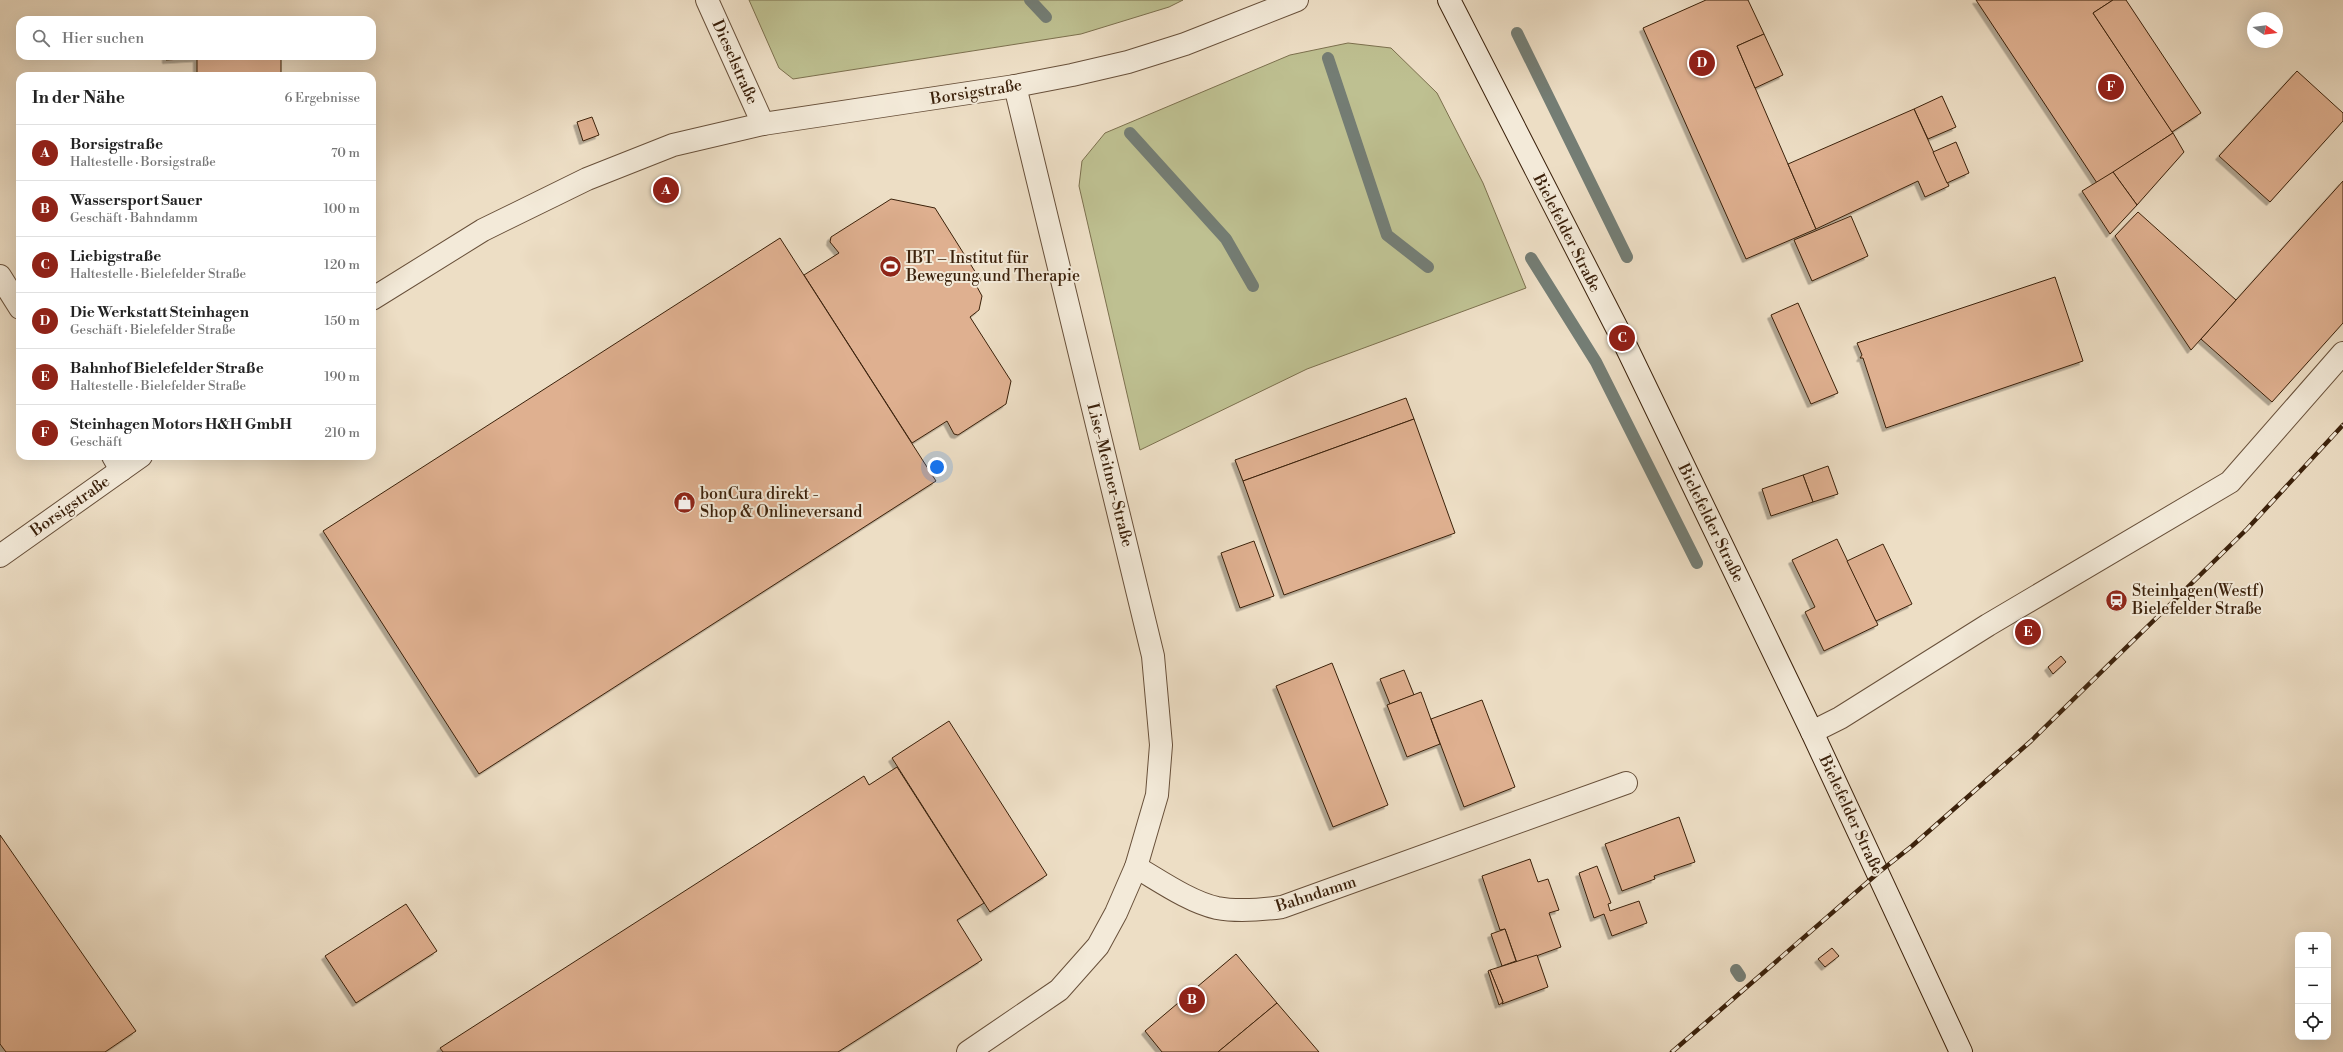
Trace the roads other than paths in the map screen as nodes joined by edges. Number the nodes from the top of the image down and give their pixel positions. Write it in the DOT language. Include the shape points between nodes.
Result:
graph roads {
  1 [pos="708,0"];
  2 [pos="1297,0"];
  3 [pos="1449,0"];
  4 [pos="1015,86"];
  5 [pos="763,124"];
  6 [pos="0,276"];
  7 [pos="376,297"];
  8 [pos="16,302"];
  9 [pos="2343,353"];
  10 [pos="127,460"];
  11 [pos="117,463"];
  12 [pos="0,556"];
  13 [pos="1812,732"];
  14 [pos="1626,783"];
  15 [pos="1136,867"];
  16 [pos="968,1052"];
  17 [pos="1961,1052"];
  1 -- 5 [label="street, Dieselstraße"];
  2 -- 4 [label="street, Borsigstraße" via="1185,44 1128,62"];
  3 -- 13 [label="street, Bielefelder Straße" via="1622,338"];
  4 -- 5 [label="street, Borsigstraße"];
  4 -- 15 [label="street, Lise-Meitner-Straße" via="1153,656 1161,745 1157,795"];
  5 -- 7 [label="street, Borsigstraße" via="673,145 587,179 483,230"];
  6 -- 8 [label="street"];
  9 -- 13 [label="street" via="2230,482 1988,625 1840,718"];
  10 -- 11 [label="street, Borsigstraße"];
  11 -- 12 [label="street, Borsigstraße"];
  13 -- 17 [label="street, Bielefelder Straße"];
  14 -- 15 [label="street, Bahndamm" via="1282,907 1249,911 1216,908 1181,893"];
  15 -- 16 [label="street" via="1098,946 1064,984"];
}
